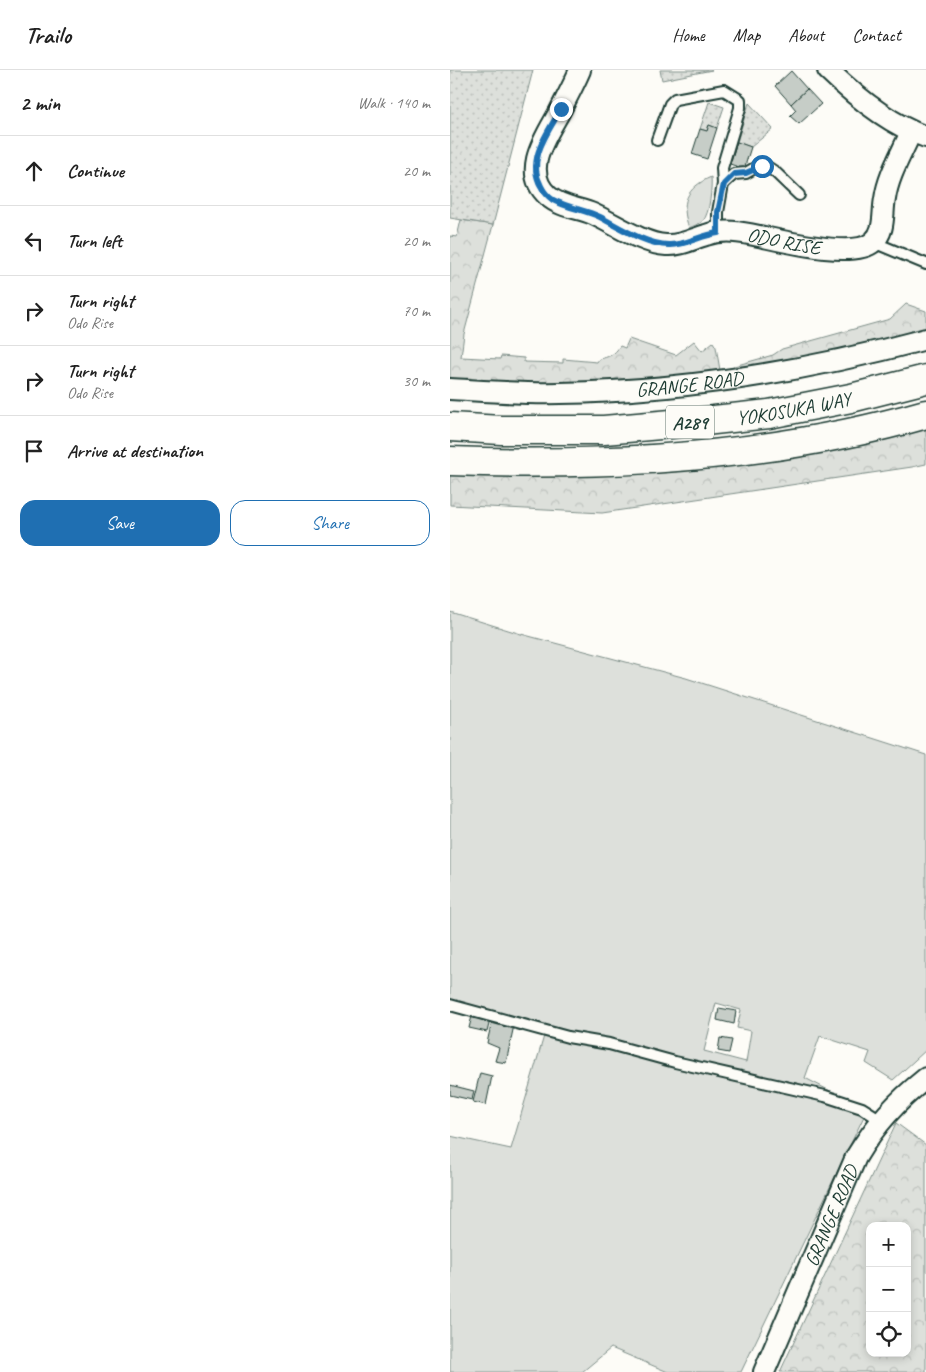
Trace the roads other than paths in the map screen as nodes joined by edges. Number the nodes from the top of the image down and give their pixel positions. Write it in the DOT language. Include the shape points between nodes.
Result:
graph roads {
  1 [pos="580,70"];
  2 [pos="828,70"];
  3 [pos="919,134"];
  4 [pos="657,140"];
  5 [pos="724,184"];
  6 [pos="799,195"];
  7 [pos="718,233"];
  8 [pos="873,242"];
  9 [pos="926,264"];
  10 [pos="926,339"];
  11 [pos="926,379"];
  12 [pos="450,390"];
  13 [pos="926,414"];
  14 [pos="450,427"];
  15 [pos="450,461"];
  16 [pos="450,1005"];
  17 [pos="926,1078"];
  18 [pos="881,1120"];
  19 [pos="764,1372"];
  1 -- 7 [label="street, ODO RISE" via="537,153 536,176 547,195 662,245 679,244"];
  2 -- 3 [label="street" via="869,105"];
  3 -- 8 [label="street" via="888,184 881,228"];
  4 -- 5 [label="lane" via="671,102 719,90 729,92 739,99 741,105 722,168"];
  5 -- 6 [label="lane" via="734,174 766,166"];
  5 -- 7 [label="lane" via="718,212"];
  7 -- 8 [label="street, ODO RISE" via="741,232 843,249"];
  8 -- 9 [label="lane"];
  10 -- 12 [label="street, GRANGE ROAD" via="832,361 690,385 559,393"];
  11 -- 14 [label="main road, YOKOSUKA WAY / A289" via="769,414 705,421 604,430"];
  13 -- 15 [label="main road, YOKOSUKA WAY / A289" via="792,443 696,456 581,463"];
  16 -- 18 [label="lane" via="825,1096 862,1108"];
  17 -- 18 [label="street, GRANGE ROAD"];
  18 -- 19 [label="street, GRANGE ROAD" via="848,1174"];
}
